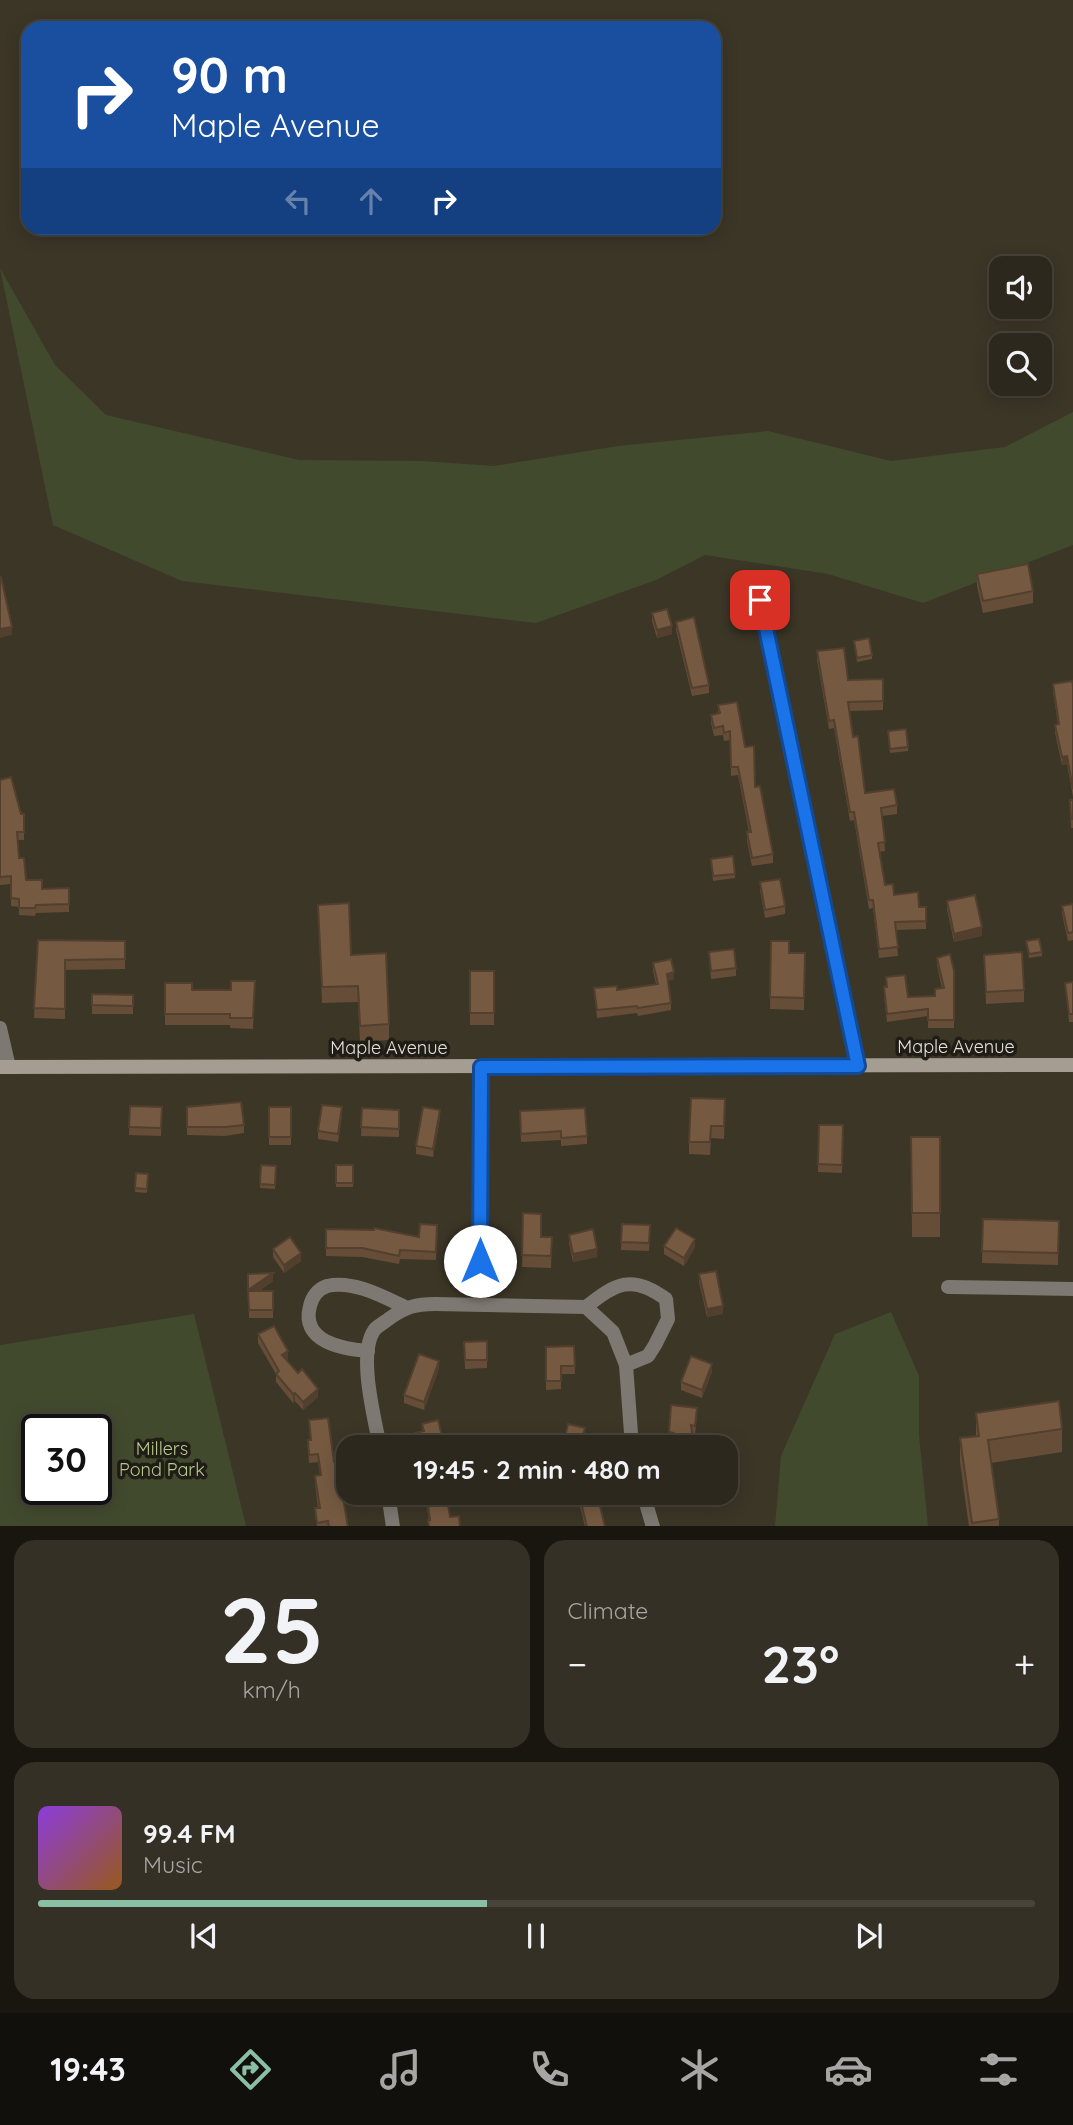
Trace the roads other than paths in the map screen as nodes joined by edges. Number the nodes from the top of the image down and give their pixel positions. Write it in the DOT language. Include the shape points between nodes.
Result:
graph roads {
  1 [pos="760,600"];
  2 [pos="0,1028"];
  3 [pos="1073,1065"];
  4 [pos="858,1066"];
  5 [pos="5,1067"];
  6 [pos="481,1067"];
  7 [pos="948,1287"];
  8 [pos="1073,1289"];
  9 [pos="480,1304"];
  10 [pos="405,1307"];
  11 [pos="586,1307"];
  12 [pos="368,1351"];
  13 [pos="626,1365"];
  14 [pos="378,1435"];
  15 [pos="631,1435"];
  16 [pos="390,1505"];
  17 [pos="647,1505"];
  18 [pos="393,1526"];
  19 [pos="653,1526"];
  1 -- 4 [label="street"];
  2 -- 5 [label="street"];
  3 -- 4 [label="main road, Maple Avenue"];
  4 -- 6 [label="main road, Maple Avenue"];
  5 -- 6 [label="main road, Maple Avenue"];
  6 -- 9 [label="street"];
  7 -- 8 [label="street"];
  9 -- 10 [label="street"];
  9 -- 11 [label="street"];
  10 -- 12 [label="street" via="374,1330"];
  10 -- 12 [label="street" via="377,1293 336,1285 313,1296 308,1316 320,1338 334,1346"];
  11 -- 13 [label="street" via="613,1332"];
  11 -- 13 [label="street" via="621,1284 643,1284 666,1299 668,1319 655,1345 648,1356"];
  12 -- 14 [label="street" via="367,1373"];
  13 -- 15 [label="street"];
  16 -- 18 [label="street"];
  17 -- 19 [label="street"];
}
